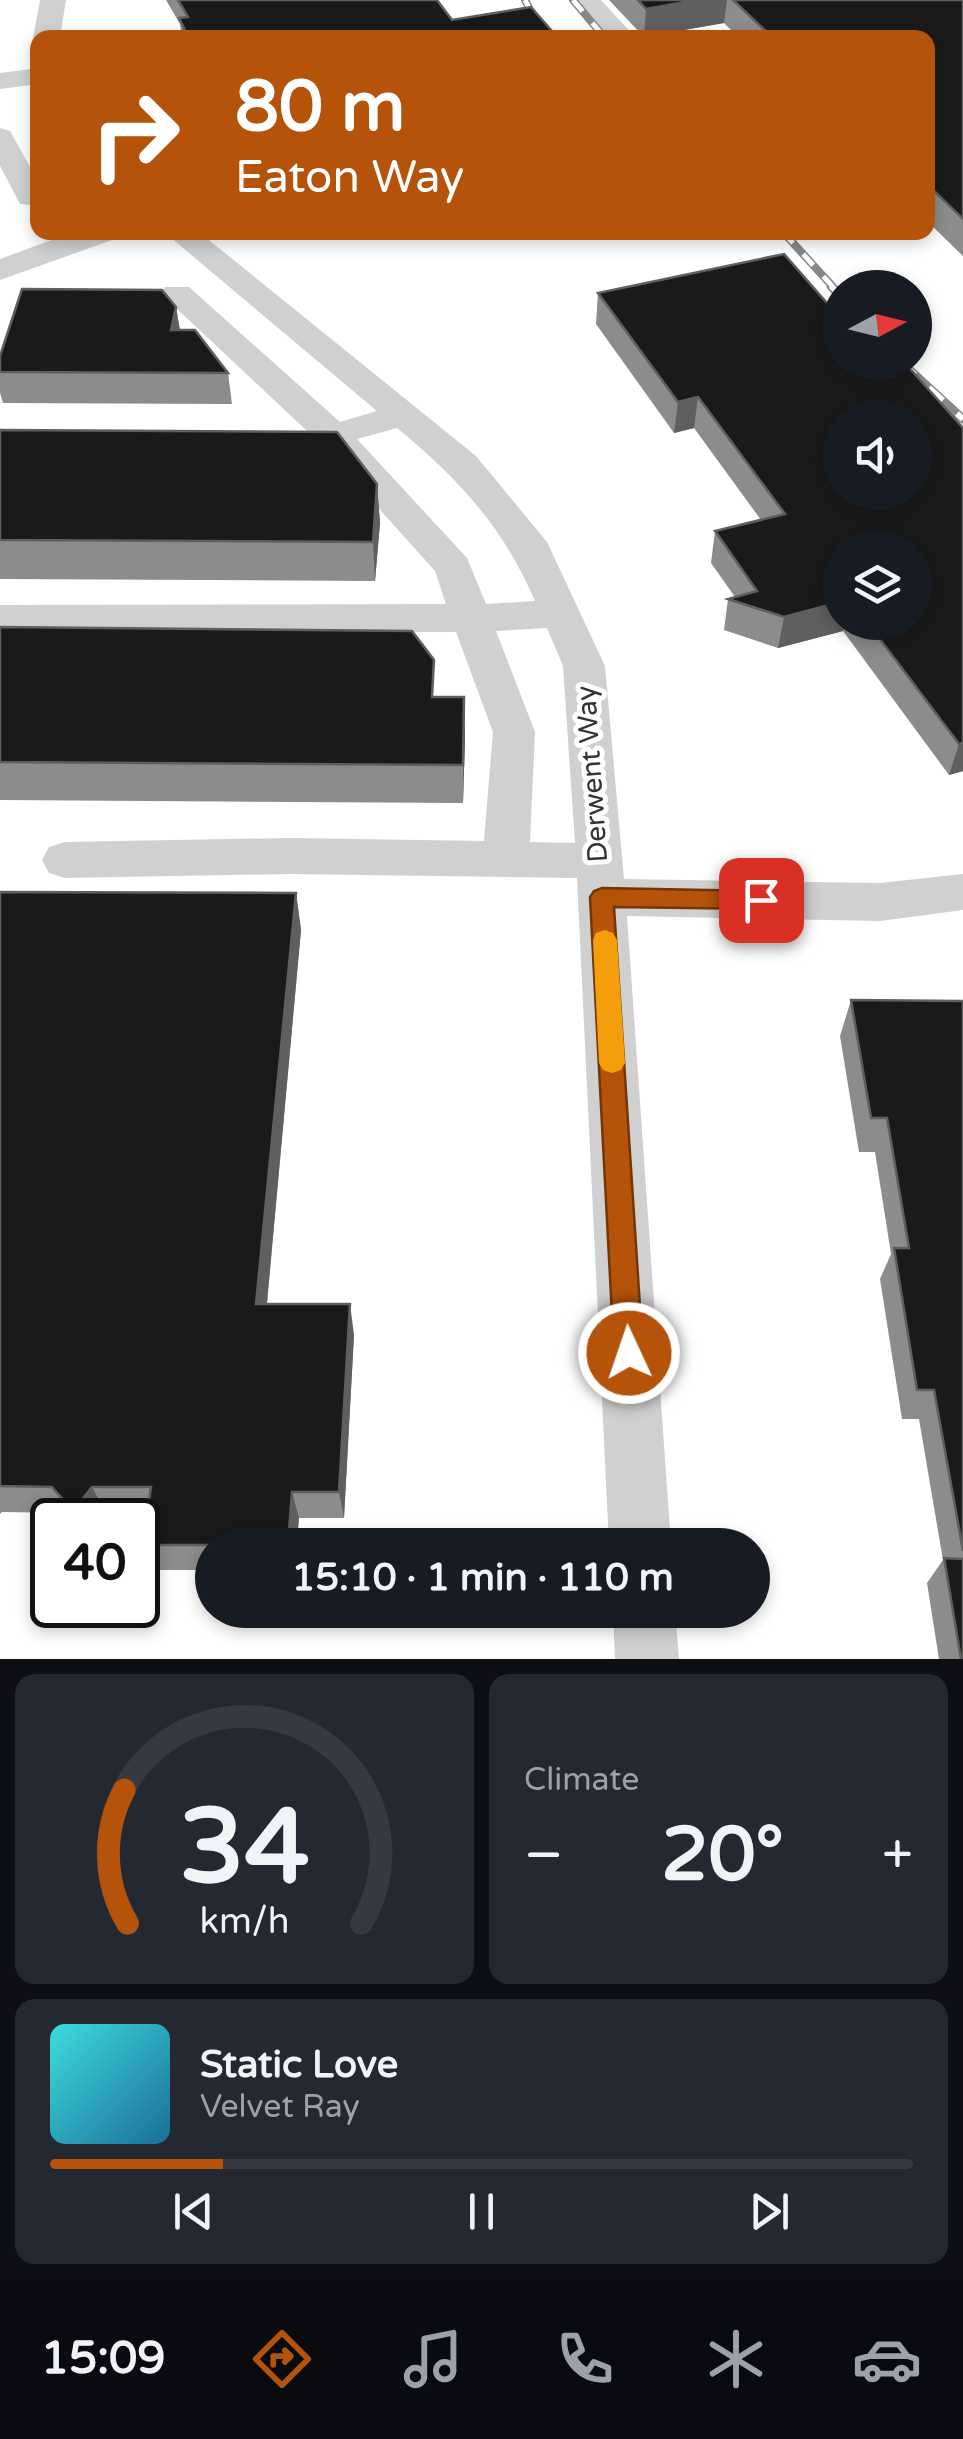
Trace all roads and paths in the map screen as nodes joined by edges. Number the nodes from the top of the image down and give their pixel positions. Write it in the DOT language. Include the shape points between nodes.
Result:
graph roads {
  1 [pos="53,0"];
  2 [pos="586,0"];
  3 [pos="47,30"];
  4 [pos="615,30"];
  5 [pos="30,77"];
  6 [pos="0,81"];
  7 [pos="0,137"];
  8 [pos="30,196"];
  9 [pos="82,240"];
  10 [pos="189,240"];
  11 [pos="0,270"];
  12 [pos="178,294"];
  13 [pos="404,415"];
  14 [pos="276,435"];
  15 [pos="332,435"];
  16 [pos="560,614"];
  17 [pos="0,618"];
  18 [pos="471,618"];
  19 [pos="506,858"];
  20 [pos="65,860"];
  21 [pos="600,879"];
  22 [pos="963,892"];
  23 [pos="639,1528"];
  24 [pos="645,1628"];
  25 [pos="646,1659"];
  1 -- 3 [label="street"];
  2 -- 4 [label="street"];
  5 -- 6 [label="street"];
  7 -- 8 [label="street"];
  9 -- 11 [label="street"];
  10 -- 13 [label="street, Derwent Way"];
  12 -- 15 [label="street"];
  13 -- 15 [label="street"];
  13 -- 16 [label="street, Derwent Way" via="464,464 532,551"];
  14 -- 15 [label="street"];
  15 -- 18 [label="street" via="453,567"];
  16 -- 18 [label="street"];
  16 -- 21 [label="street, Derwent Way" via="584,666"];
  17 -- 18 [label="street"];
  18 -- 19 [label="street" via="514,732"];
  19 -- 20 [label="street"];
  19 -- 21 [label="street"];
  21 -- 22 [label="street" via="880,902"];
  21 -- 23 [label="street, Derwent Way"];
  24 -- 25 [label="street"];
}
